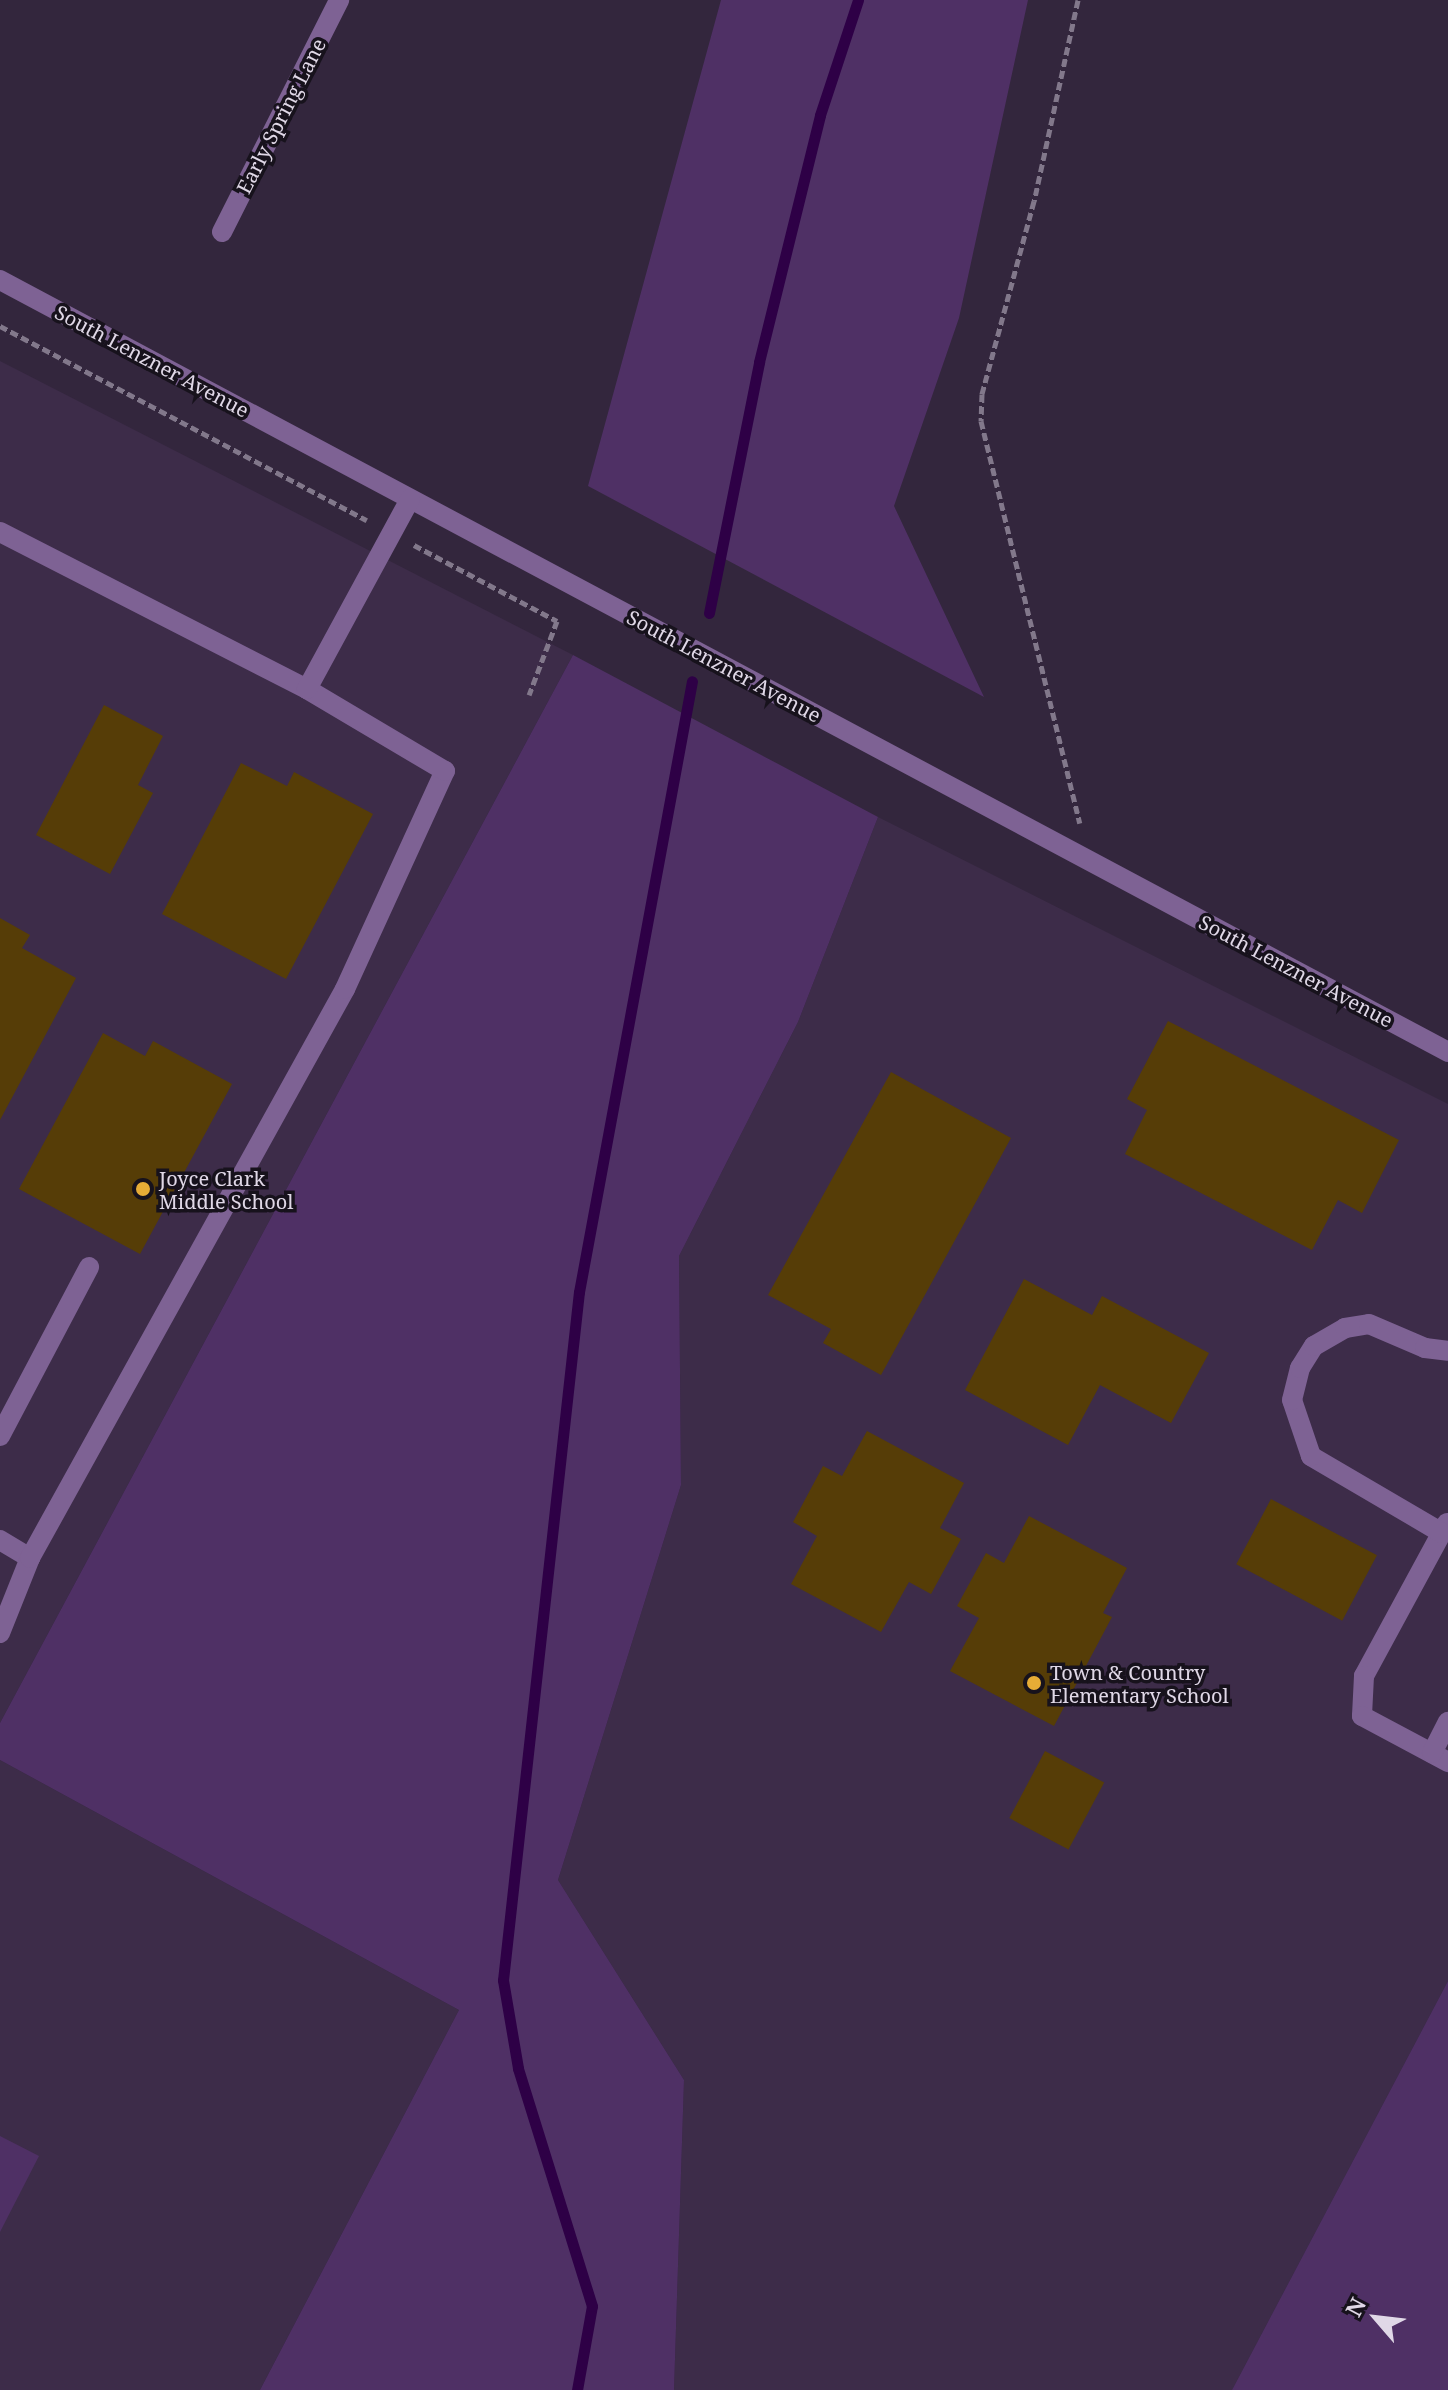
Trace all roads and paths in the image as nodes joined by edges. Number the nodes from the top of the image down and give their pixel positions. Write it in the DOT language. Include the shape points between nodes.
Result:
graph roads {
  1 [pos="339,0"];
  2 [pos="1078,0"];
  3 [pos="222,232"];
  4 [pos="0,280"];
  5 [pos="0,326"];
  6 [pos="410,499"];
  7 [pos="0,532"];
  8 [pos="390,532"];
  9 [pos="307,689"];
  10 [pos="529,695"];
  11 [pos="1089,861"];
  12 [pos="1448,1052"];
  13 [pos="89,1267"];
  14 [pos="1448,1351"];
  15 [pos="0,1436"];
  16 [pos="1445,1527"];
  17 [pos="0,1540"];
  18 [pos="30,1558"];
  19 [pos="0,1633"];
  20 [pos="1448,1722"];
  21 [pos="1440,1757"];
  1 -- 3 [label="street, Early Spring Lane"];
  2 -- 11 [label="path" via="1034,201 982,394 981,421"];
  4 -- 6 [label="street, South Lenzner Avenue"];
  5 -- 8 [label="path"];
  6 -- 8 [label="street"];
  6 -- 11 [label="street, South Lenzner Avenue"];
  7 -- 9 [label="street"];
  8 -- 9 [label="street"];
  8 -- 10 [label="path" via="557,621"];
  9 -- 18 [label="street" via="445,771 345,989"];
  11 -- 12 [label="street, South Lenzner Avenue"];
  13 -- 15 [label="street"];
  14 -- 16 [label="street" via="1425,1348 1369,1324 1345,1328 1314,1346 1300,1368 1292,1400 1311,1456"];
  16 -- 21 [label="street" via="1364,1676 1362,1716"];
  17 -- 18 [label="street"];
  18 -- 19 [label="street"];
  20 -- 21 [label="street"];
}
